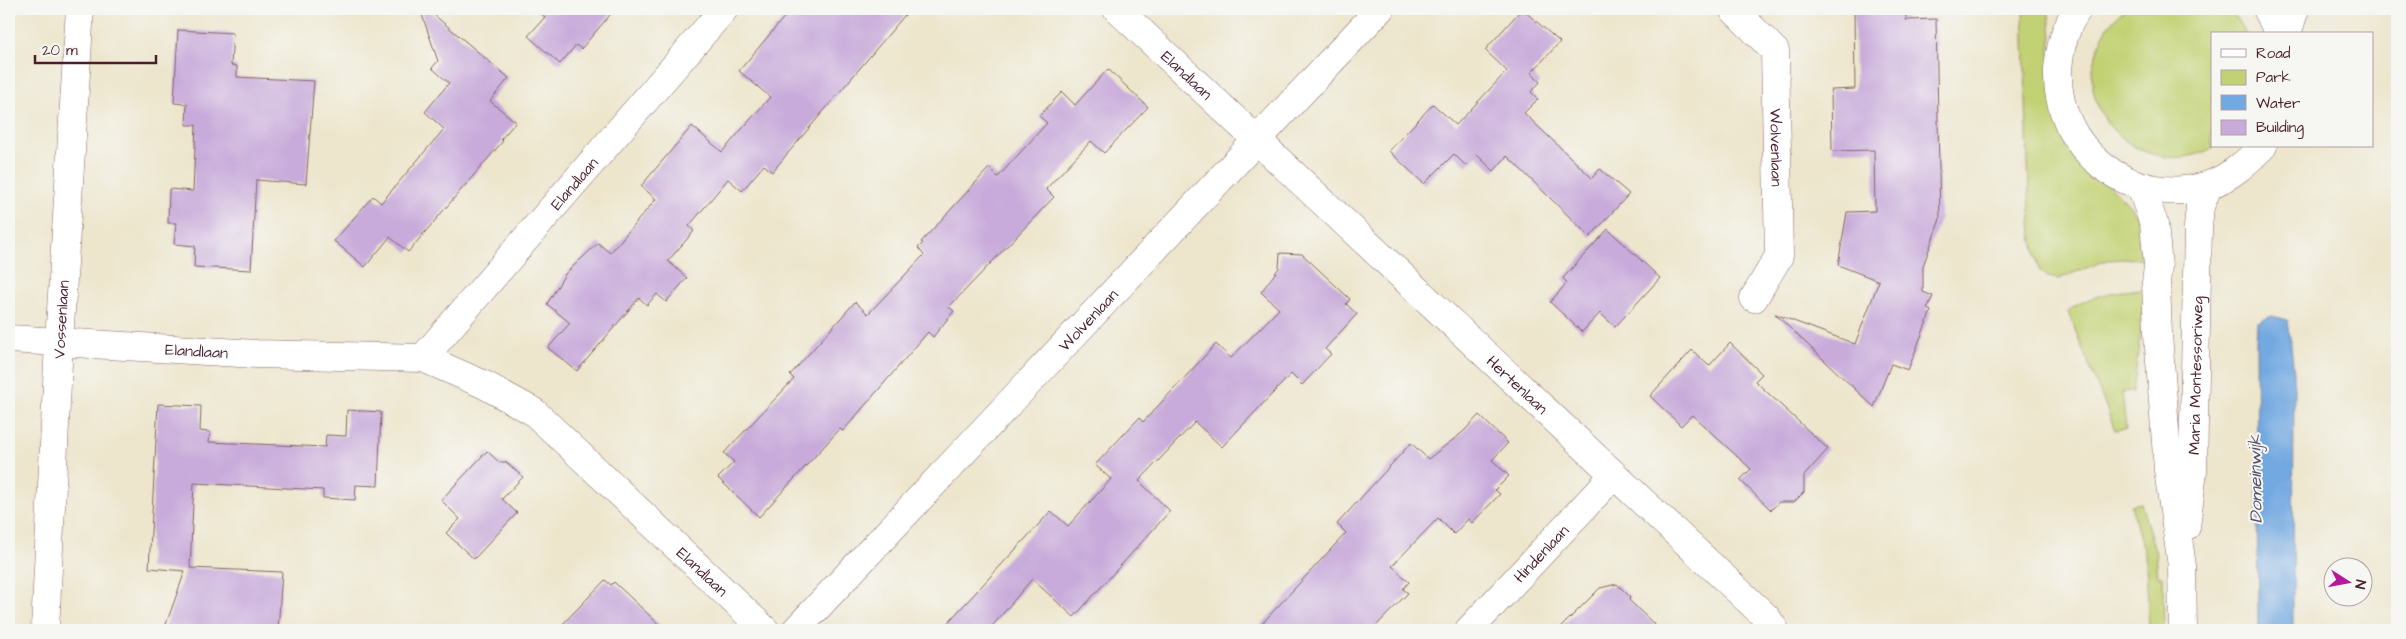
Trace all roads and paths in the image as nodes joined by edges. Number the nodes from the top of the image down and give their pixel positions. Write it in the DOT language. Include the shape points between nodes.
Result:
graph roads {
  1 [pos="80,9"];
  2 [pos="724,9"];
  3 [pos="1117,9"];
  4 [pos="1380,9"];
  5 [pos="1733,9"];
  6 [pos="2267,9"];
  7 [pos="2295,9"];
  8 [pos="2072,12"];
  9 [pos="2278,32"];
  10 [pos="2288,32"];
  11 [pos="1258,139"];
  12 [pos="2261,148"];
  13 [pos="2208,185"];
  14 [pos="2142,187"];
  15 [pos="1754,298"];
  16 [pos="9,339"];
  17 [pos="59,342"];
  18 [pos="423,358"];
  19 [pos="1613,476"];
  20 [pos="2182,566"];
  21 [pos="45,630"];
  22 [pos="765,630"];
  23 [pos="796,630"];
  24 [pos="1470,630"];
  25 [pos="1775,630"];
  26 [pos="2183,630"];
  1 -- 17 [label="street, Vossenlaan"];
  2 -- 18 [label="street, Elandlaan"];
  3 -- 11 [label="street, Elandlaan"];
  4 -- 11 [label="street, Wolvenlaan"];
  5 -- 15 [label="street, Wolvenlaan" via="1775,51 1779,256"];
  6 -- 9 [label="street"];
  7 -- 10 [label="street"];
  8 -- 14 [label="street" via="2059,51 2057,86 2065,120 2083,150 2110,172"];
  11 -- 19 [label="street, Hertenlaan"];
  11 -- 23 [label="street, Wolvenlaan"];
  12 -- 13 [label="street" via="2240,169"];
  13 -- 14 [label="street" via="2175,191"];
  13 -- 20 [label="street, Maria Montessoriweg" via="2200,206 2198,227 2193,472"];
  14 -- 20 [label="street, Maria Montessoriweg" via="2154,224 2168,470"];
  16 -- 17 [label="street, Elandlaan"];
  17 -- 18 [label="street, Elandlaan" via="256,354"];
  17 -- 21 [label="street, Vossenlaan"];
  18 -- 22 [label="street, Elandlaan" via="485,385 534,412"];
  19 -- 24 [label="street, Hindenlaan"];
  19 -- 25 [label="street, Hertenlaan" via="1766,617"];
  20 -- 26 [label="street, Maria Montessoriweg"];
}
